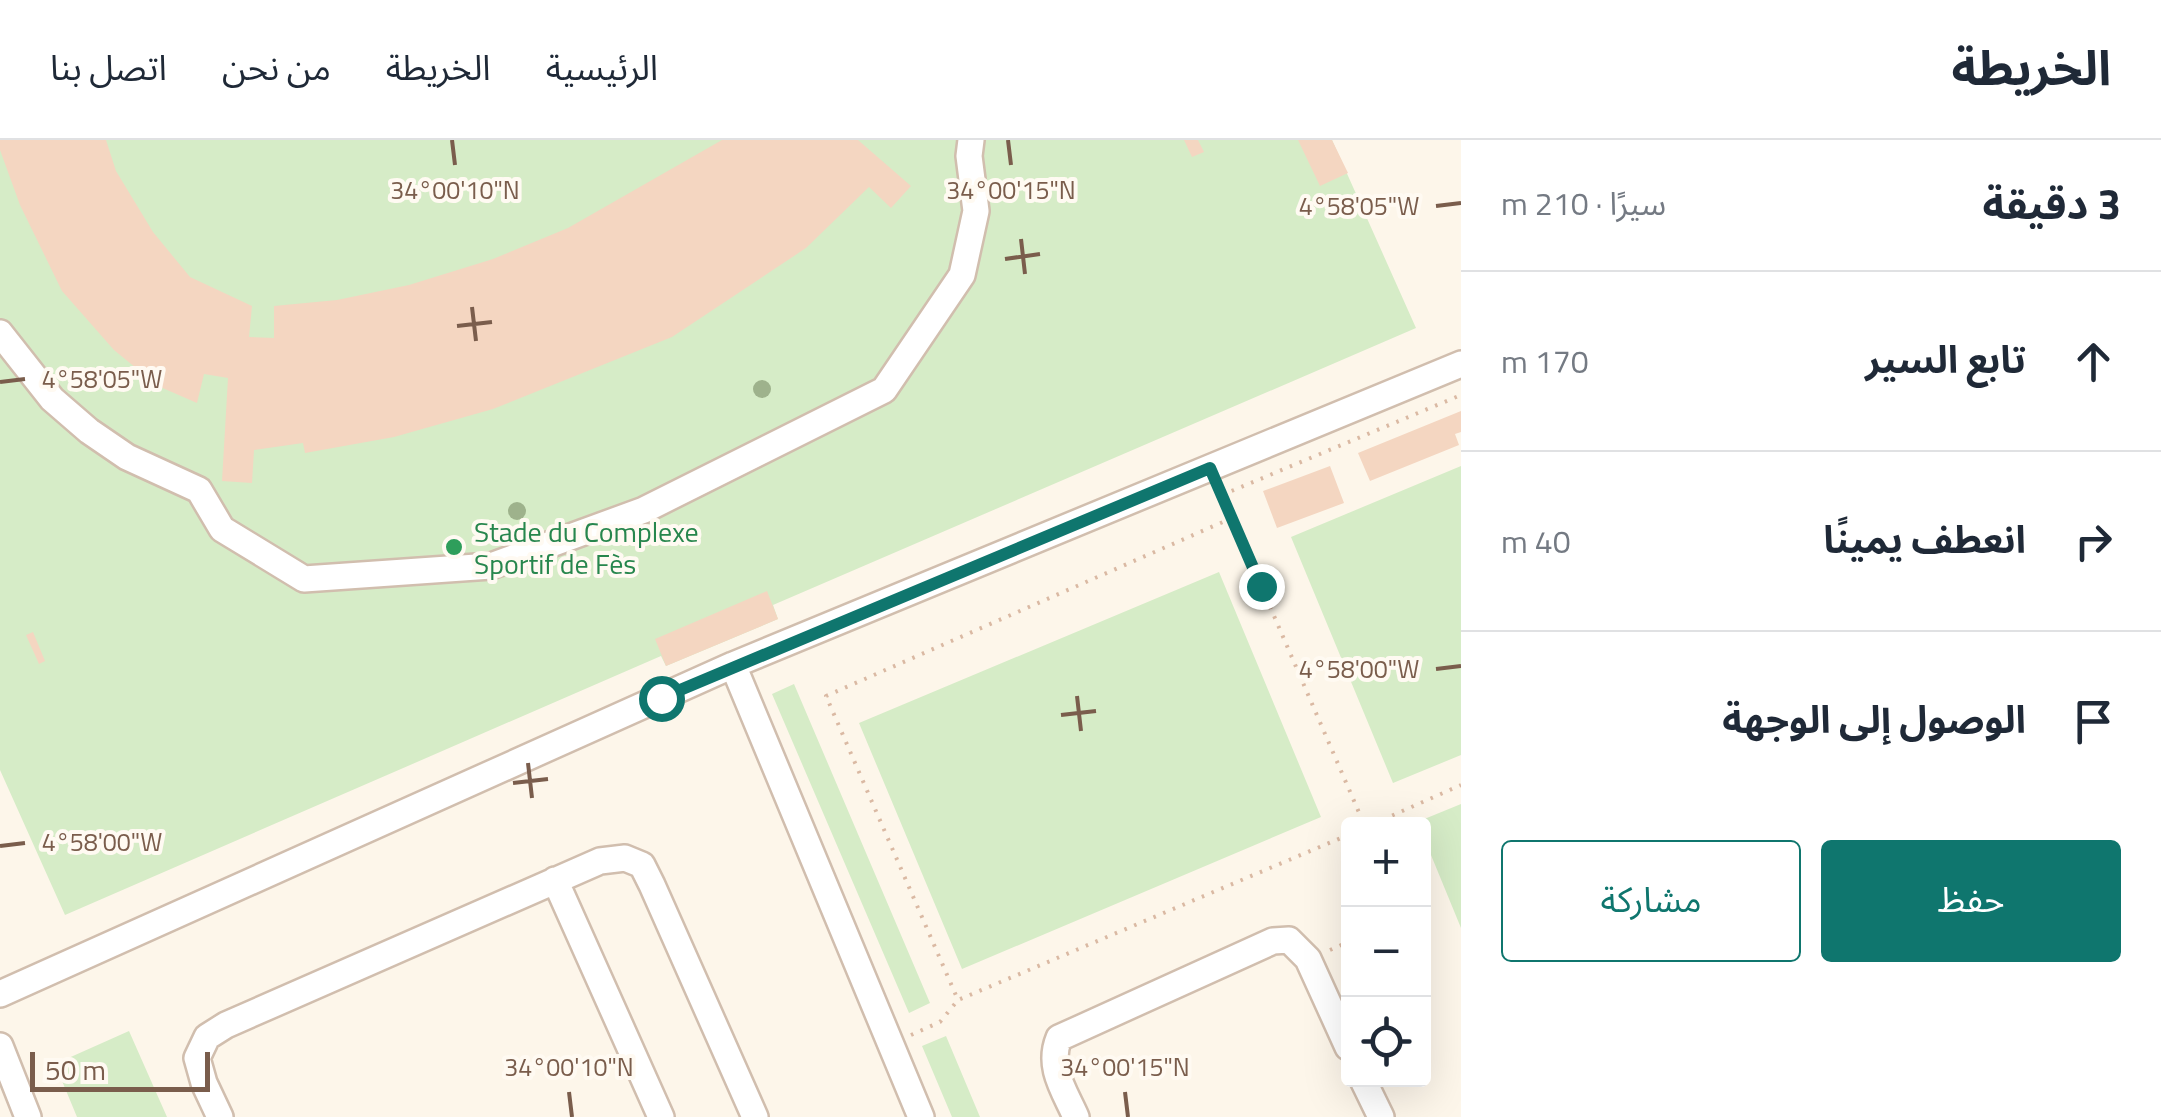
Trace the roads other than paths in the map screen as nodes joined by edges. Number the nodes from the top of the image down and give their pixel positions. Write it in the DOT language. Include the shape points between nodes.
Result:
graph roads {
  1 [pos="971,140"];
  2 [pos="0,334"];
  3 [pos="1461,364"];
  4 [pos="734,665"];
  5 [pos="555,880"];
  6 [pos="0,994"];
  7 [pos="1341,1032"];
  8 [pos="0,1046"];
  9 [pos="1366,1087"];
  10 [pos="28,1117"];
  11 [pos="220,1117"];
  12 [pos="661,1117"];
  13 [pos="755,1117"];
  14 [pos="921,1117"];
  15 [pos="1076,1117"];
  16 [pos="1381,1117"];
  1 -- 2 [label="street" via="976,212 962,275 884,390 644,510 491,566 304,579 228,534 199,490 89,431 52,399"];
  3 -- 4 [label="street"];
  4 -- 6 [label="street"];
  4 -- 14 [label="street"];
  5 -- 11 [label="street" via="207,1037 197,1058"];
  5 -- 12 [label="street"];
  5 -- 13 [label="street" via="600,860 642,865"];
  7 -- 15 [label="street" via="1308,959 1289,940 1273,942 1059,1038 1054,1069"];
  8 -- 10 [label="street"];
  9 -- 16 [label="street"];
}
